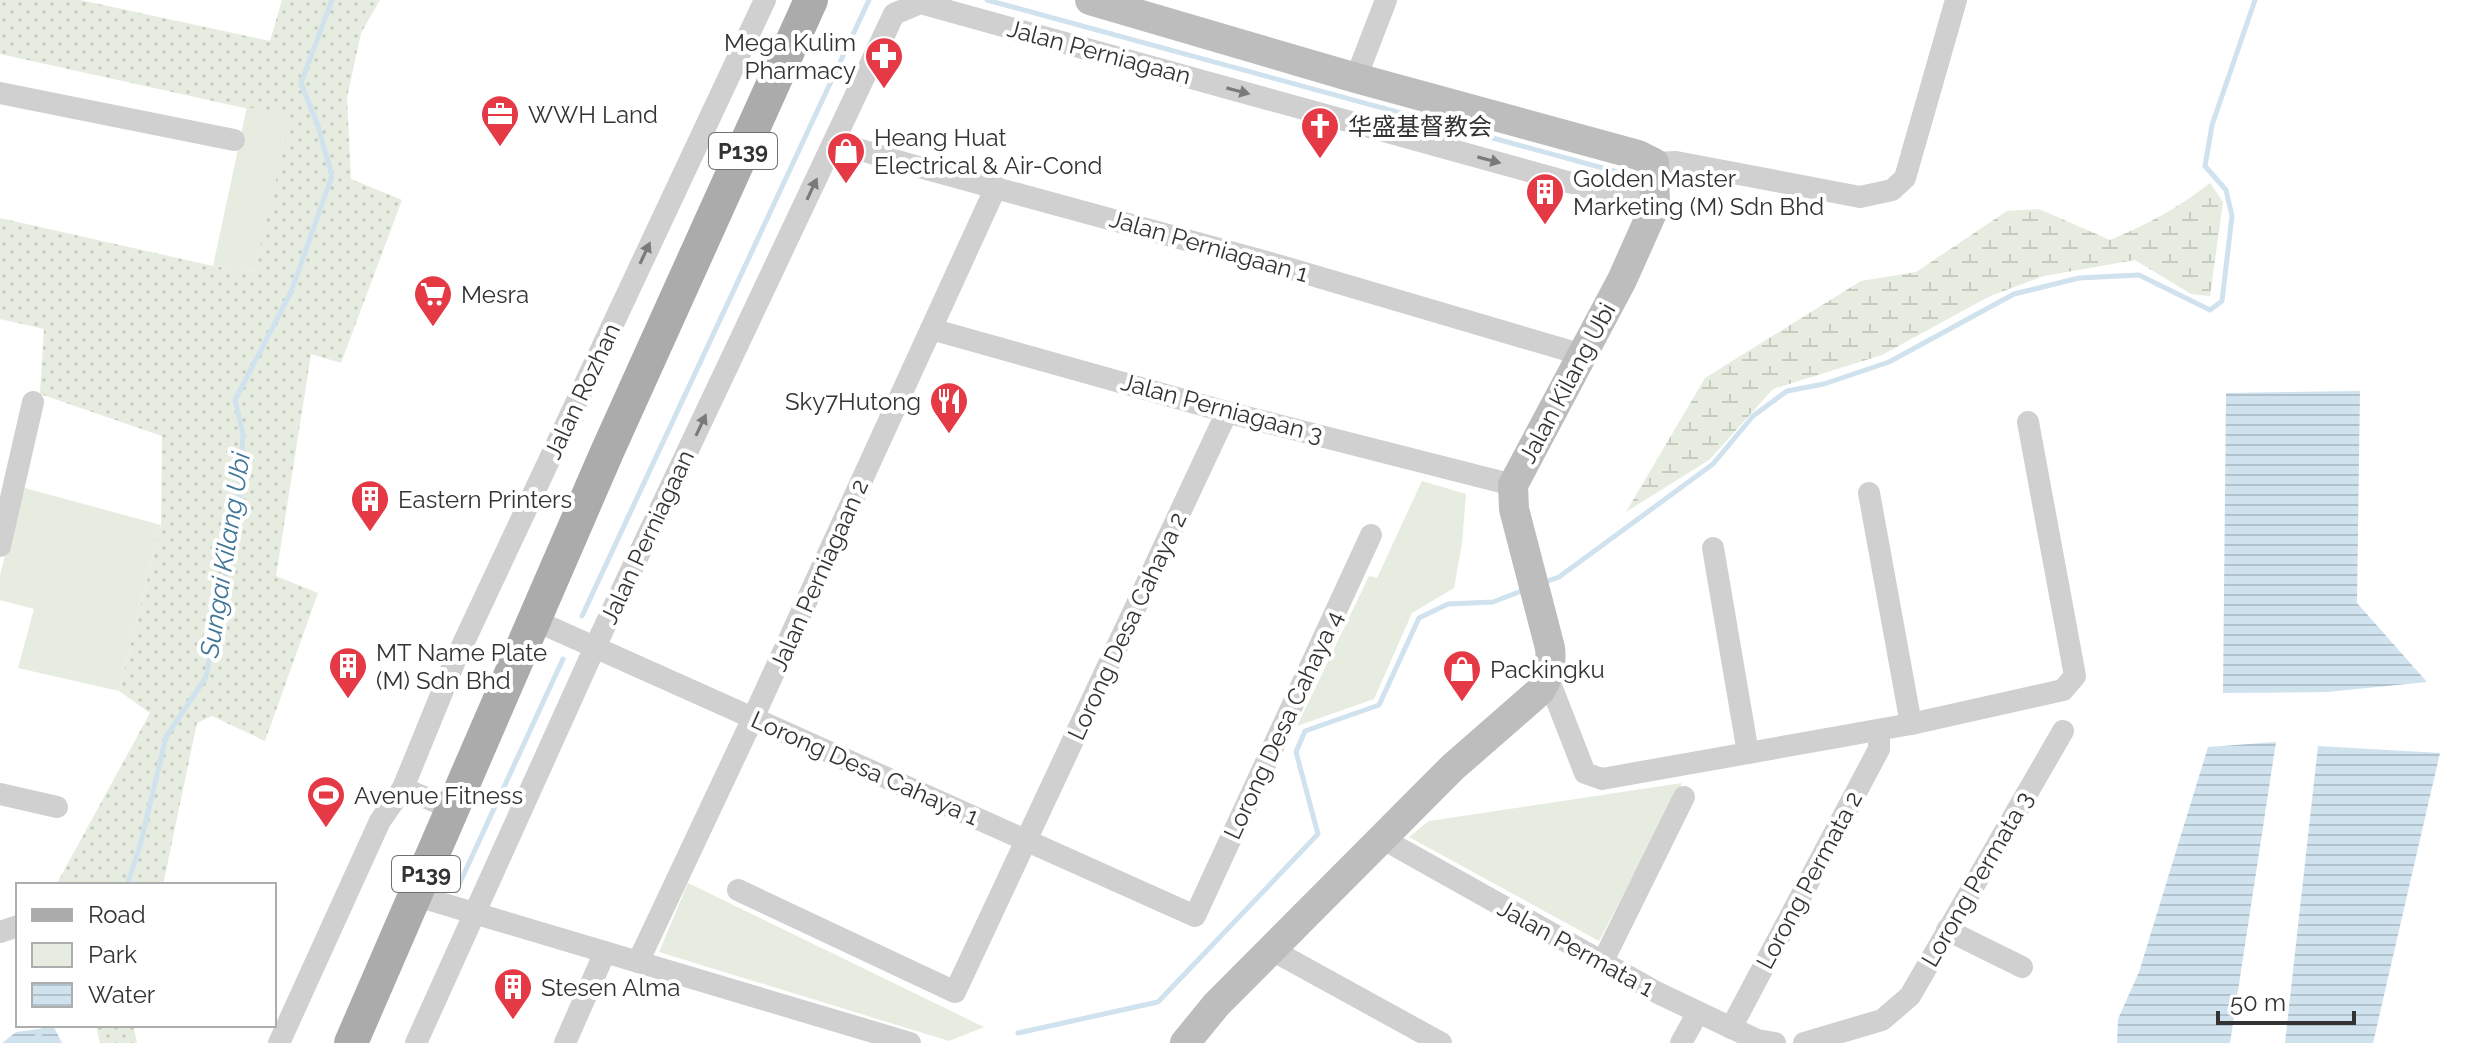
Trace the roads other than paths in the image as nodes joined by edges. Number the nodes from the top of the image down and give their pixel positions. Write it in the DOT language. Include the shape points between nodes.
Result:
graph roads {
  1 [pos="765,0"];
  2 [pos="1090,0"];
  3 [pos="1386,0"];
  4 [pos="1956,0"];
  5 [pos="814,5"];
  6 [pos="1356,78"];
  7 [pos="0,93"];
  8 [pos="234,140"];
  9 [pos="834,142"];
  10 [pos="1654,163"];
  11 [pos="996,187"];
  12 [pos="1655,206"];
  13 [pos="931,329"];
  14 [pos="1583,355"];
  15 [pos="33,402"];
  16 [pos="1227,412"];
  17 [pos="2028,422"];
  18 [pos="8,469"];
  19 [pos="1513,485"];
  20 [pos="1869,493"];
  21 [pos="1371,535"];
  22 [pos="0,546"];
  23 [pos="1713,548"];
  24 [pos="534,620"];
  25 [pos="595,647"];
  26 [pos="1548,678"];
  27 [pos="753,718"];
  28 [pos="1911,724"];
  29 [pos="1879,730"];
  30 [pos="2063,731"];
  31 [pos="1748,753"];
  32 [pos="403,788"];
  33 [pos="0,794"];
  34 [pos="1684,797"];
  35 [pos="57,807"];
  36 [pos="452,809"];
  37 [pos="1383,839"];
  38 [pos="1027,840"];
  39 [pos="738,890"];
  40 [pos="417,896"];
  41 [pos="475,913"];
  42 [pos="1195,916"];
  43 [pos="1947,930"];
  44 [pos="1272,950"];
  45 [pos="605,952"];
  46 [pos="638,962"];
  47 [pos="1602,963"];
  48 [pos="2022,967"];
  49 [pos="1697,1014"];
  50 [pos="1731,1028"];
  51 [pos="279,1043"];
  52 [pos="351,1043"];
  53 [pos="416,1043"];
  54 [pos="565,1043"];
  55 [pos="910,1043"];
  56 [pos="1185,1043"];
  57 [pos="1441,1043"];
  58 [pos="1681,1043"];
  59 [pos="1775,1043"];
  60 [pos="1804,1043"];
  32 -- 1 [label="street, Jalan Rozhan, one-way" via="454,663"];
  2 -- 6 [label="main road"];
  3 -- 6 [label="street"];
  4 -- 10 [label="street" via="1905,178 1892,190 1860,197 1676,162"];
  5 -- 24 [label="main road, Jalan Rozhan / P139"];
  6 -- 10 [label="main road"];
  7 -- 8 [label="street"];
  9 -- 11 [label="street, Jalan Perniagaan 1"];
  9 -- 12 [label="street, Jalan Perniagaan, one-way" via="894,14 920,3"];
  25 -- 9 [label="street, Jalan Perniagaan, one-way"];
  10 -- 12 [label="main road, Jalan Kilang Ubi"];
  11 -- 13 [label="street, Jalan Perniagaan 2"];
  11 -- 14 [label="street, Jalan Perniagaan 1"];
  12 -- 14 [label="main road, Jalan Kilang Ubi"];
  13 -- 16 [label="street, Jalan Perniagaan 3"];
  13 -- 27 [label="street, Jalan Perniagaan 2"];
  14 -- 19 [label="main road, Jalan Kilang Ubi"];
  15 -- 18 [label="street"];
  16 -- 19 [label="street, Jalan Perniagaan 3"];
  16 -- 38 [label="street, Lorong Desa Cahaya 2"];
  17 -- 28 [label="street" via="2075,676 2063,690"];
  18 -- 22 [label="street"];
  19 -- 26 [label="main road, Jalan Kilang Ubi" via="1514,509 1550,648"];
  20 -- 28 [label="street"];
  21 -- 42 [label="street, Lorong Desa Cahaya 4"];
  23 -- 31 [label="street"];
  24 -- 25 [label="street, Lorong Desa Cahaya 1"];
  24 -- 36 [label="main road, Jalan Rozhan / P139"];
  25 -- 27 [label="street, Lorong Desa Cahaya 1"];
  25 -- 41 [label="street, Jalan Perniagaan"];
  26 -- 31 [label="street" via="1585,773 1602,779"];
  26 -- 37 [label="main road"];
  27 -- 38 [label="street, Lorong Desa Cahaya 1"];
  27 -- 46 [label="street, Jalan Perniagaan 2"];
  28 -- 29 [label="street"];
  29 -- 31 [label="street"];
  29 -- 50 [label="street, Lorong Permata 2" via="1879,749"];
  30 -- 43 [label="street, Lorong Permata 3"];
  32 -- 36 [label="street"];
  32 -- 51 [label="street, Jalan Rozhan" via="380,821"];
  33 -- 35 [label="street"];
  34 -- 47 [label="street"];
  36 -- 40 [label="main road, Jalan Rozhan / P139"];
  37 -- 44 [label="main road"];
  37 -- 47 [label="street, Jalan Permata 1"];
  38 -- 39 [label="street, Lorong Desa Cahaya 2" via="955,992"];
  38 -- 42 [label="street, Lorong Desa Cahaya 1"];
  40 -- 41 [label="street"];
  40 -- 52 [label="main road, Jalan Rozhan / P139"];
  41 -- 45 [label="street"];
  41 -- 53 [label="street, Jalan Perniagaan"];
  43 -- 48 [label="street"];
  43 -- 60 [label="street, Lorong Permata 3" via="1910,996 1882,1020"];
  44 -- 56 [label="main road"];
  44 -- 57 [label="street"];
  45 -- 46 [label="street"];
  45 -- 54 [label="street"];
  46 -- 55 [label="street"];
  47 -- 49 [label="street, Jalan Permata 1"];
  49 -- 50 [label="street, Jalan Permata 1"];
  49 -- 58 [label="street"];
  50 -- 59 [label="street, Jalan Permata 1"];
}
